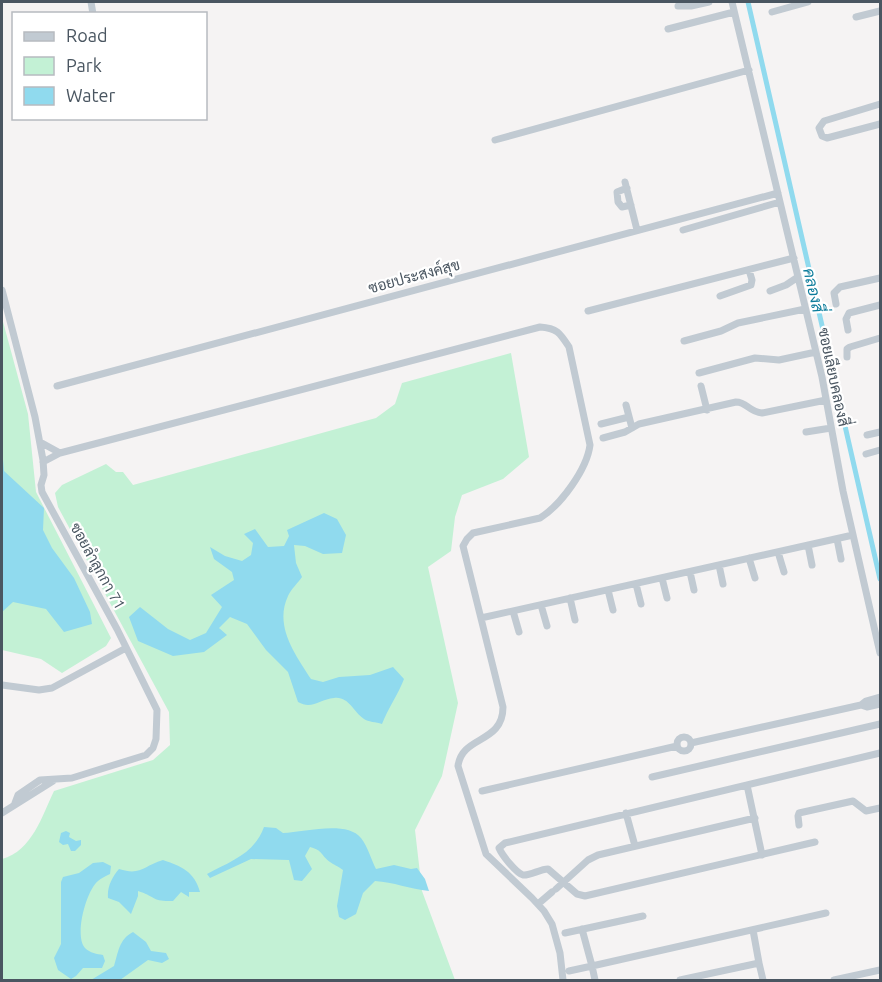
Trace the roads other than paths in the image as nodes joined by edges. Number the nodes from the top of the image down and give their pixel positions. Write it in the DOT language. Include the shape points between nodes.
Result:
graph roads {
  1 [pos="709,2"];
  2 [pos="732,2"];
  3 [pos="808,2"];
  4 [pos="678,6"];
  5 [pos="880,11"];
  6 [pos="734,12"];
  7 [pos="772,12"];
  8 [pos="856,17"];
  9 [pos="668,29"];
  10 [pos="749,70"];
  11 [pos="880,104"];
  12 [pos="880,123"];
  13 [pos="495,140"];
  14 [pos="778,193"];
  15 [pos="780,202"];
  16 [pos="631,205"];
  17 [pos="637,230"];
  18 [pos="684,230"];
  19 [pos="794,258"];
  20 [pos="749,270"];
  21 [pos="798,277"];
  22 [pos="880,278"];
  23 [pos="2,290"];
  24 [pos="770,291"];
  25 [pos="720,296"];
  26 [pos="836,304"];
  27 [pos="880,305"];
  28 [pos="806,309"];
  29 [pos="588,311"];
  30 [pos="848,330"];
  31 [pos="880,338"];
  32 [pos="684,340"];
  33 [pos="816,352"];
  34 [pos="847,357"];
  35 [pos="699,373"];
  36 [pos="57,386"];
  37 [pos="701,386"];
  38 [pos="826,399"];
  39 [pos="626,405"];
  40 [pos="707,410"];
  41 [pos="629,417"];
  42 [pos="601,424"];
  43 [pos="632,428"];
  44 [pos="831,429"];
  45 [pos="806,432"];
  46 [pos="880,432"];
  47 [pos="867,435"];
  48 [pos="603,438"];
  49 [pos="40,442"];
  50 [pos="880,450"];
  51 [pos="60,453"];
  52 [pos="866,454"];
  53 [pos="43,462"];
  54 [pos="854,535"];
  55 [pos="837,539"];
  56 [pos="808,545"];
  57 [pos="778,552"];
  58 [pos="749,558"];
  59 [pos="841,559"];
  60 [pos="719,565"];
  61 [pos="812,565"];
  62 [pos="690,572"];
  63 [pos="784,572"];
  64 [pos="662,578"];
  65 [pos="755,579"];
  66 [pos="636,584"];
  67 [pos="723,585"];
  68 [pos="609,590"];
  69 [pos="694,590"];
  70 [pos="570,598"];
  71 [pos="667,598"];
  72 [pos="641,604"];
  73 [pos="541,605"];
  74 [pos="613,610"];
  75 [pos="513,611"];
  76 [pos="481,618"];
  77 [pos="575,620"];
  78 [pos="547,626"];
  79 [pos="519,632"];
  80 [pos="879,639"];
  81 [pos="126,648"];
  82 [pos="880,653"];
  83 [pos="2,685"];
  84 [pos="880,697"];
  85 [pos="880,704"];
  86 [pos="861,705"];
  87 [pos="880,724"];
  88 [pos="880,753"];
  89 [pos="652,777"];
  90 [pos="747,784"];
  91 [pos="482,791"];
  92 [pos="880,808"];
  93 [pos="2,813"];
  94 [pos="626,813"];
  95 [pos="755,818"];
  96 [pos="799,825"];
  97 [pos="815,842"];
  98 [pos="634,846"];
  99 [pos="762,855"];
  100 [pos="564,882"];
  101 [pos="538,904"];
  102 [pos="826,913"];
  103 [pos="644,916"];
  104 [pos="582,929"];
  105 [pos="753,930"];
  106 [pos="565,933"];
  107 [pos="759,963"];
  108 [pos="592,966"];
  109 [pos="880,970"];
  110 [pos="569,971"];
  111 [pos="563,981"];
  112 [pos="595,981"];
  113 [pos="680,981"];
  114 [pos="762,981"];
  115 [pos="834,981"];
  1 -- 4 [label="street"];
  2 -- 6 [label="street, ซอยเลียบคลองสี่"];
  3 -- 7 [label="street"];
  5 -- 8 [label="street"];
  6 -- 9 [label="street"];
  6 -- 10 [label="street, ซอยเลียบคลองสี่"];
  10 -- 13 [label="street"];
  10 -- 14 [label="street, ซอยเลียบคลองสี่"];
  11 -- 12 [label="street" via="824,121 819,128 827,138"];
  14 -- 15 [label="street, ซอยเลียบคลองสี่"];
  14 -- 17 [label="street, ซอยประสงค์สุข"];
  15 -- 18 [label="street"];
  15 -- 19 [label="street, ซอยเลียบคลองสี่"];
  16 -- 16 [label="street" via="622,207 618,202 617,192 626,185"];
  16 -- 17 [label="street"];
  17 -- 36 [label="street, ซอยประสงค์สุข"];
  19 -- 20 [label="street"];
  19 -- 21 [label="street, ซอยเลียบคลองสี่"];
  20 -- 25 [label="street" via="751,285"];
  20 -- 29 [label="street"];
  21 -- 24 [label="street"];
  21 -- 28 [label="street, ซอยเลียบคลองสี่"];
  22 -- 26 [label="street" via="840,287 834,293"];
  23 -- 49 [label="street, ซอยลำลูกกา 71"];
  27 -- 30 [label="street" via="849,312"];
  28 -- 32 [label="street" via="738,323"];
  28 -- 33 [label="street, ซอยเลียบคลองสี่"];
  31 -- 34 [label="street" via="850,347"];
  33 -- 35 [label="street" via="779,360 755,358"];
  33 -- 38 [label="street, ซอยเลียบคลองสี่"];
  37 -- 40 [label="street"];
  38 -- 40 [label="street" via="767,413 754,412 741,402"];
  38 -- 44 [label="street, ซอยเลียบคลองสี่"];
  39 -- 41 [label="street"];
  40 -- 43 [label="street"];
  41 -- 42 [label="street"];
  41 -- 43 [label="street"];
  43 -- 48 [label="street"];
  44 -- 45 [label="street"];
  44 -- 54 [label="street, ซอยเลียบคลองสี่"];
  46 -- 47 [label="street"];
  49 -- 51 [label="street"];
  49 -- 53 [label="street, ซอยลำลูกกา 71"];
  50 -- 52 [label="street"];
  51 -- 53 [label="street"];
  51 -- 76 [label="street" via="552,327 569,347 590,445 589,457 549,513 473,533 467,539 465,557"];
  53 -- 81 [label="street, ซอยลำลูกกา 71" via="42,492"];
  54 -- 55 [label="street"];
  54 -- 80 [label="street, ซอยเลียบคลองสี่"];
  55 -- 56 [label="street"];
  55 -- 59 [label="street"];
  56 -- 57 [label="street"];
  56 -- 61 [label="street"];
  57 -- 58 [label="street"];
  57 -- 63 [label="street"];
  58 -- 60 [label="street"];
  58 -- 65 [label="street"];
  60 -- 62 [label="street"];
  60 -- 67 [label="street"];
  62 -- 64 [label="street"];
  62 -- 69 [label="street"];
  64 -- 66 [label="street"];
  64 -- 71 [label="street"];
  66 -- 68 [label="street"];
  66 -- 72 [label="street"];
  68 -- 70 [label="street"];
  68 -- 74 [label="street"];
  70 -- 73 [label="street"];
  70 -- 77 [label="street"];
  73 -- 75 [label="street"];
  73 -- 78 [label="street"];
  75 -- 76 [label="street"];
  75 -- 79 [label="street"];
  76 -- 101 [label="street" via="503,719 462,754 458,766 486,855"];
  80 -- 82 [label="street, ซอยเลียบคลองสี่"];
  81 -- 83 [label="street" via="52,688"];
  81 -- 93 [label="street, ซอยลำลูกกา 71" via="157,710 153,748 146,755 29,791"];
  84 -- 86 [label="street"];
  85 -- 86 [label="street"];
  86 -- 91 [label="street" via="691,743 683,737 677,746"];
  87 -- 89 [label="street"];
  88 -- 90 [label="street"];
  90 -- 94 [label="street"];
  90 -- 95 [label="street"];
  92 -- 96 [label="street" via="866,811 853,801 803,812 798,816"];
  94 -- 98 [label="street"];
  94 -- 100 [label="street" via="500,847 520,874 548,869"];
  95 -- 98 [label="street"];
  95 -- 99 [label="street"];
  97 -- 99 [label="street"];
  98 -- 100 [label="street" via="592,858"];
  99 -- 100 [label="street" via="585,896"];
  100 -- 101 [label="street"];
  101 -- 111 [label="street" via="556,936"];
  102 -- 105 [label="street"];
  103 -- 104 [label="street"];
  104 -- 106 [label="street"];
  104 -- 108 [label="street"];
  105 -- 107 [label="street"];
  105 -- 108 [label="street"];
  107 -- 113 [label="street"];
  107 -- 114 [label="street"];
  108 -- 110 [label="street"];
  108 -- 112 [label="street"];
  109 -- 115 [label="street"];
}
